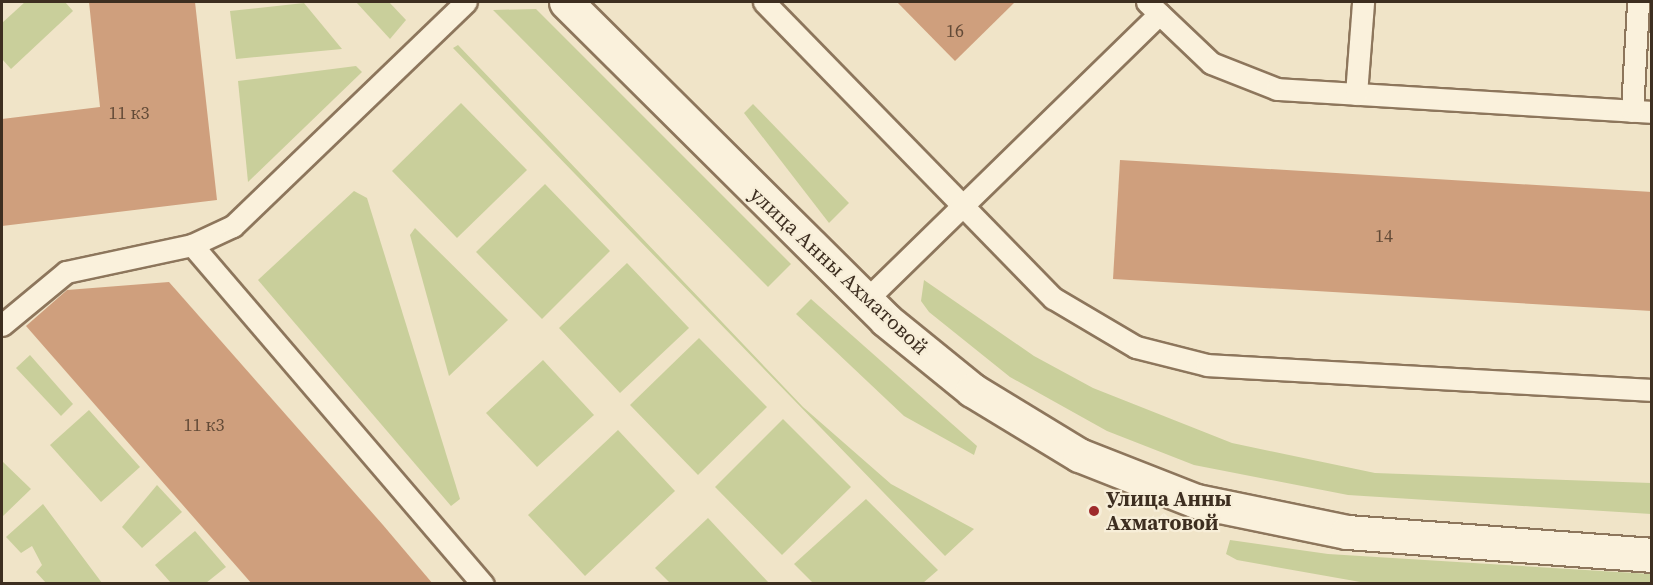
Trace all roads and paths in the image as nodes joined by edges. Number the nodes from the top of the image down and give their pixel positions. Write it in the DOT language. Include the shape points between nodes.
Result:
graph roads {
  1 [pos="466,2"];
  2 [pos="566,2"];
  3 [pos="764,2"];
  4 [pos="1363,2"];
  5 [pos="1638,2"];
  6 [pos="1153,8"];
  7 [pos="1356,94"];
  8 [pos="1642,111"];
  9 [pos="963,206"];
  10 [pos="192,245"];
  11 [pos="865,301"];
  12 [pos="2,325"];
  13 [pos="1652,390"];
  14 [pos="1652,539"];
  15 [pos="1578,548"];
  16 [pos="1652,555"];
  17 [pos="483,584"];
  1 -- 10 [label="lane" via="232,226"];
  2 -- 11 [label="street, улица Анны Ахматовой"];
  3 -- 9 [label="lane"];
  4 -- 7 [label="lane"];
  5 -- 8 [label="lane"];
  6 -- 7 [label="lane" via="1211,63 1251,82"];
  6 -- 9 [label="lane"];
  7 -- 8 [label="lane"];
  9 -- 11 [label="lane"];
  9 -- 13 [label="lane" via="1053,298 1136,347 1207,365"];
  10 -- 12 [label="lane" via="66,272"];
  10 -- 17 [label="lane"];
  11 -- 15 [label="street, улица Анны Ахматовой" via="972,390 1024,424 1146,484 1196,501 1347,532 1501,547"];
  14 -- 15 [label="street, улица Анны Ахматовой"];
  15 -- 16 [label="street, улица Анны Ахматовой"];
}
